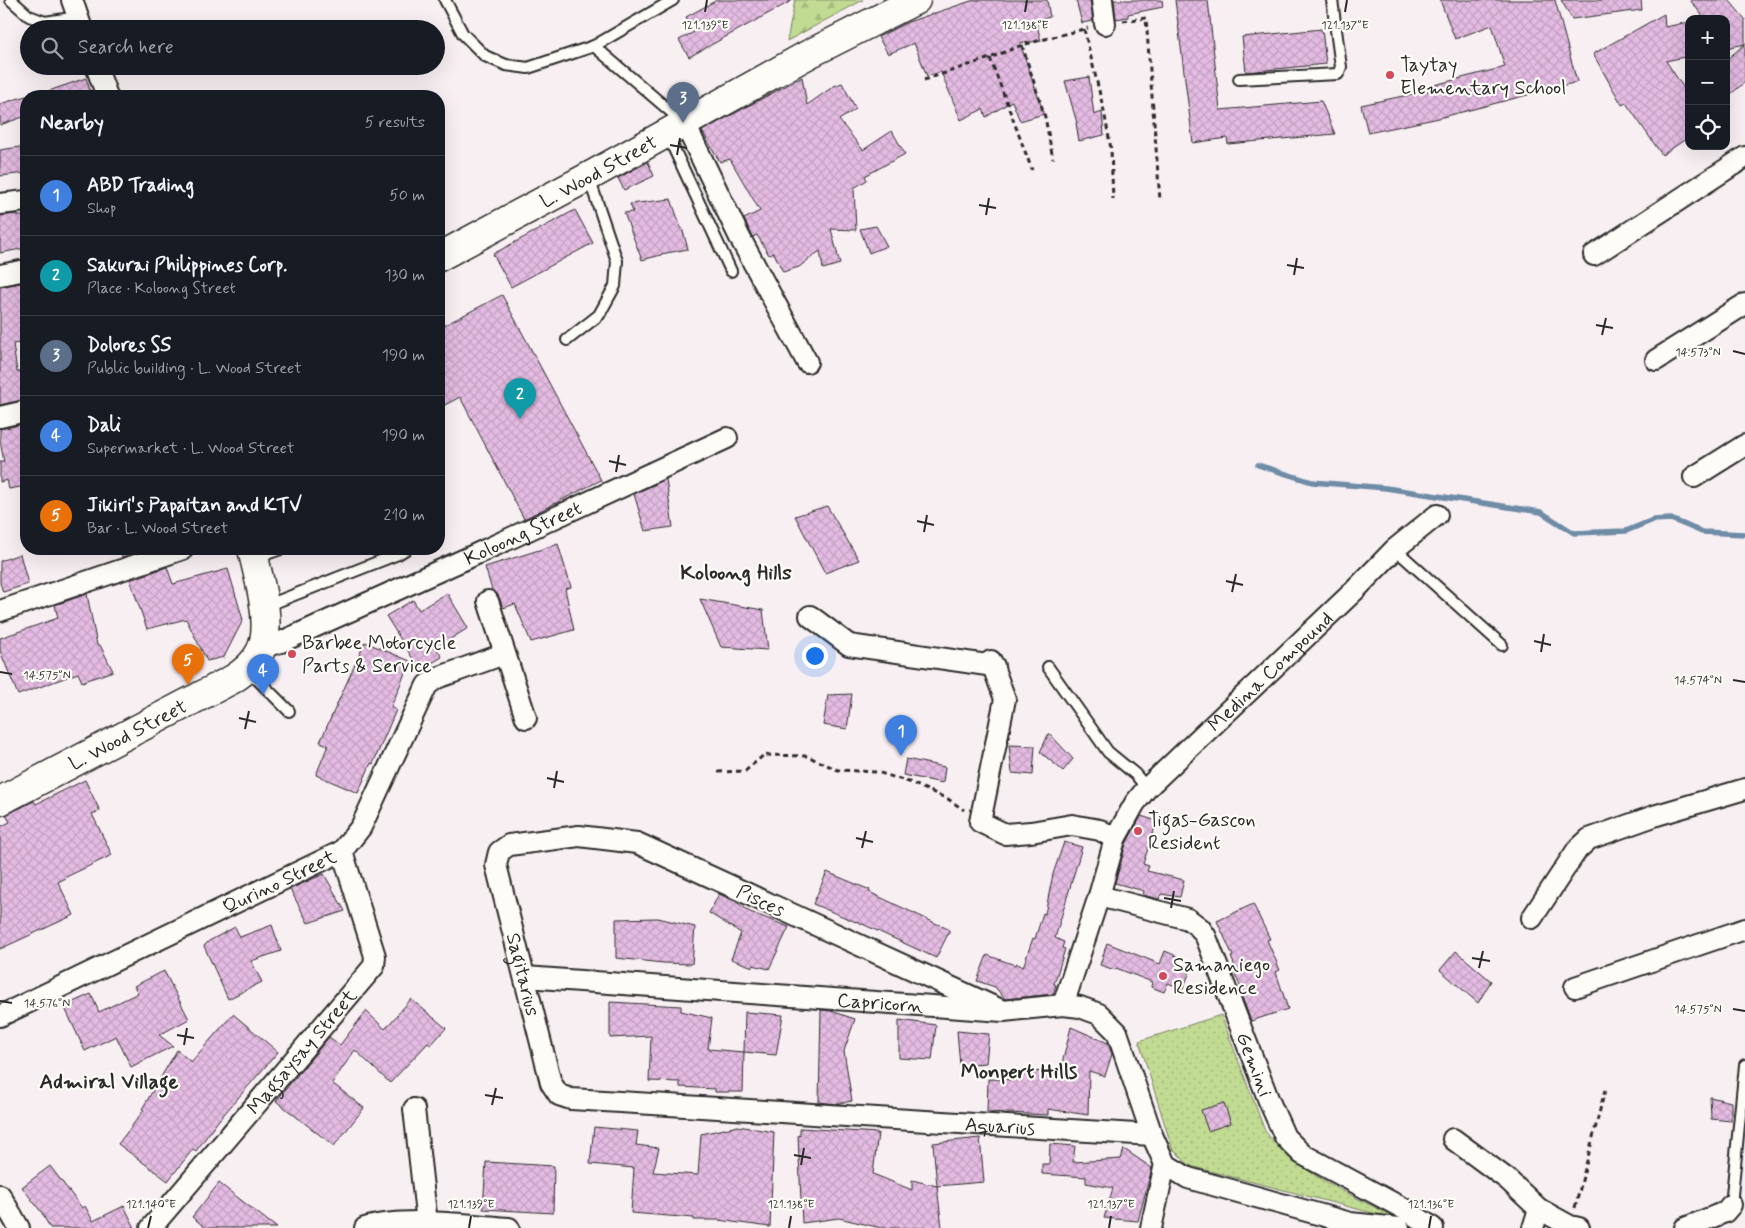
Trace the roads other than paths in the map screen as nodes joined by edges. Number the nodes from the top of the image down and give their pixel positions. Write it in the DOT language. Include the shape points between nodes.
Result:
graph roads {
  1 [pos="11,0"];
  2 [pos="444,0"];
  3 [pos="673,0"];
  4 [pos="916,0"];
  5 [pos="1102,0"];
  6 [pos="1332,0"];
  7 [pos="78,15"];
  8 [pos="40,20"];
  9 [pos="54,20"];
  10 [pos="1105,24"];
  11 [pos="594,46"];
  12 [pos="99,75"];
  13 [pos="1239,79"];
  14 [pos="105,90"];
  15 [pos="676,129"];
  16 [pos="1745,157"];
  17 [pos="588,177"];
  18 [pos="20,202"];
  19 [pos="0,204"];
  20 [pos="445,253"];
  21 [pos="1594,255"];
  22 [pos="20,271"];
  23 [pos="731,271"];
  24 [pos="0,276"];
  25 [pos="1745,304"];
  26 [pos="567,340"];
  27 [pos="1656,360"];
  28 [pos="807,362"];
  29 [pos="20,412"];
  30 [pos="0,417"];
  31 [pos="727,438"];
  32 [pos="1745,445"];
  33 [pos="1694,477"];
  34 [pos="1438,515"];
  35 [pos="1395,549"];
  36 [pos="166,555"];
  37 [pos="253,555"];
  38 [pos="395,555"];
  39 [pos="488,601"];
  40 [pos="264,607"];
  41 [pos="0,611"];
  42 [pos="810,616"];
  43 [pos="1502,645"];
  44 [pos="262,647"];
  45 [pos="504,654"];
  46 [pos="1048,668"];
  47 [pos="247,670"];
  48 [pos="289,711"];
  49 [pos="526,718"];
  50 [pos="1147,788"];
  51 [pos="1745,789"];
  52 [pos="0,801"];
  53 [pos="1115,839"];
  54 [pos="509,845"];
  55 [pos="342,851"];
  56 [pos="1099,896"];
  57 [pos="1532,918"];
  58 [pos="1745,929"];
  59 [pos="525,977"];
  60 [pos="1575,987"];
  61 [pos="1063,1005"];
  62 [pos="1003,1012"];
  63 [pos="0,1016"];
  64 [pos="1745,1065"];
  65 [pos="571,1099"];
  66 [pos="414,1109"];
  67 [pos="1152,1135"];
  68 [pos="1453,1139"];
  69 [pos="1165,1164"];
  70 [pos="0,1195"];
  71 [pos="1731,1205"];
  72 [pos="1536,1219"];
  73 [pos="427,1223"];
  74 [pos="1574,1227"];
  75 [pos="19,1228"];
  76 [pos="152,1228"];
  77 [pos="365,1228"];
  78 [pos="497,1228"];
  79 [pos="1151,1228"];
  80 [pos="1399,1228"];
  81 [pos="1433,1228"];
  82 [pos="1685,1228"];
  1 -- 8 [label="lane" via="29,16"];
  2 -- 11 [label="lane" via="464,34 485,56 506,65 528,68"];
  3 -- 11 [label="lane"];
  4 -- 15 [label="main road, L. Wood Street" via="809,54"];
  5 -- 10 [label="street"];
  6 -- 13 [label="lane" via="1341,67 1338,74"];
  7 -- 9 [label="lane"];
  11 -- 15 [label="lane"];
  12 -- 14 [label="street"];
  15 -- 17 [label="main road, L. Wood Street"];
  15 -- 23 [label="lane"];
  15 -- 28 [label="street"];
  16 -- 21 [label="street"];
  17 -- 20 [label="main road, L. Wood Street"];
  17 -- 26 [label="lane" via="617,261 614,286 599,315"];
  18 -- 19 [label="street"];
  22 -- 24 [label="street"];
  25 -- 27 [label="street"];
  29 -- 30 [label="street"];
  31 -- 44 [label="street, Koloong Street" via="281,642"];
  32 -- 33 [label="street"];
  34 -- 35 [label="street, Medina Compound"];
  35 -- 43 [label="lane"];
  35 -- 50 [label="street, Medina Compound"];
  36 -- 41 [label="street"];
  37 -- 40 [label="main road, L. Wood Street"];
  38 -- 40 [label="lane"];
  39 -- 45 [label="street"];
  40 -- 44 [label="main road, L. Wood Street" via="266,630"];
  42 -- 53 [label="street" via="849,645 992,663 1005,699 980,822 1005,834 1072,825 1100,830"];
  44 -- 47 [label="main road, L. Wood Street"];
  45 -- 49 [label="street"];
  45 -- 55 [label="street, Qurino Street" via="437,678 427,685 361,827"];
  46 -- 50 [label="lane" via="1108,752"];
  47 -- 48 [label="lane"];
  47 -- 52 [label="main road, L. Wood Street"];
  50 -- 53 [label="street, Medina Compound"];
  51 -- 57 [label="street" via="1657,814 1589,839 1577,850"];
  53 -- 56 [label="street"];
  54 -- 59 [label="street, Sagitarius" via="499,852 496,865"];
  54 -- 62 [label="street, Pisces" via="579,836 637,843"];
  55 -- 63 [label="street, Qurino Street"];
  55 -- 76 [label="street, Magsaysay Street" via="375,956 374,966"];
  56 -- 61 [label="street"];
  56 -- 81 [label="street, Gemini" via="1188,919 1200,928 1285,1137 1302,1154 1408,1211"];
  58 -- 60 [label="street"];
  59 -- 62 [label="street, Capricorn"];
  59 -- 65 [label="street, Sagitarius" via="550,1083 559,1095"];
  61 -- 62 [label="street, Capricorn"];
  61 -- 67 [label="street, Capricorn" via="1099,1014 1117,1032"];
  64 -- 71 [label="lane"];
  65 -- 67 [label="street, Aquarius"];
  66 -- 73 [label="street"];
  67 -- 69 [label="street"];
  68 -- 72 [label="street" via="1507,1179"];
  69 -- 79 [label="street"];
  69 -- 80 [label="street" via="1188,1178 1350,1224"];
  70 -- 75 [label="street"];
  71 -- 82 [label="street" via="1725,1212"];
  72 -- 74 [label="street"];
  73 -- 77 [label="street" via="380,1224"];
  73 -- 78 [label="street"];
}
